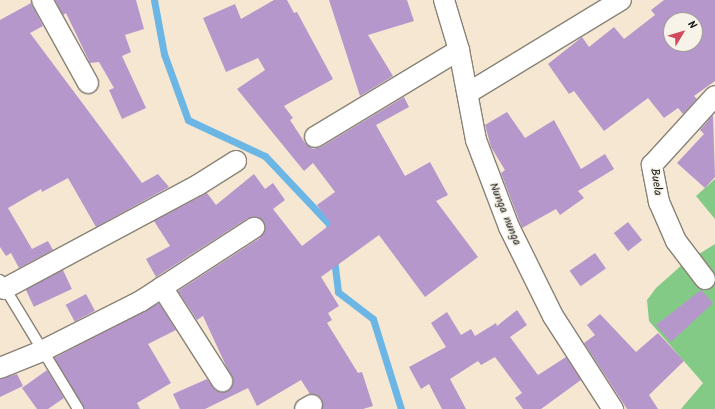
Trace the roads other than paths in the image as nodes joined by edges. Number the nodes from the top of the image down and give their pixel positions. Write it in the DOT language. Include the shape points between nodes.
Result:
graph roads {
  1 [pos="42,0"];
  2 [pos="444,0"];
  3 [pos="621,0"];
  4 [pos="459,50"];
  5 [pos="88,83"];
  6 [pos="468,93"];
  7 [pos="715,96"];
  8 [pos="315,137"];
  9 [pos="236,161"];
  10 [pos="254,228"];
  11 [pos="705,279"];
  12 [pos="2,284"];
  13 [pos="162,287"];
  14 [pos="42,351"];
  15 [pos="0,368"];
  16 [pos="222,381"];
  17 [pos="78,409"];
  18 [pos="613,409"];
  1 -- 5 [label="street"];
  2 -- 4 [label="street, Nunga nunga"];
  3 -- 6 [label="street"];
  4 -- 6 [label="street, Nunga nunga"];
  4 -- 8 [label="street"];
  6 -- 18 [label="street, Nunga nunga" via="476,140 520,254 581,363"];
  7 -- 11 [label="street, Buela" via="652,165 659,202 676,241"];
  9 -- 12 [label="street" via="198,185"];
  10 -- 13 [label="street"];
  12 -- 14 [label="lane"];
  13 -- 14 [label="street" via="141,301"];
  13 -- 16 [label="street"];
  14 -- 15 [label="street"];
  14 -- 17 [label="lane"];
}
